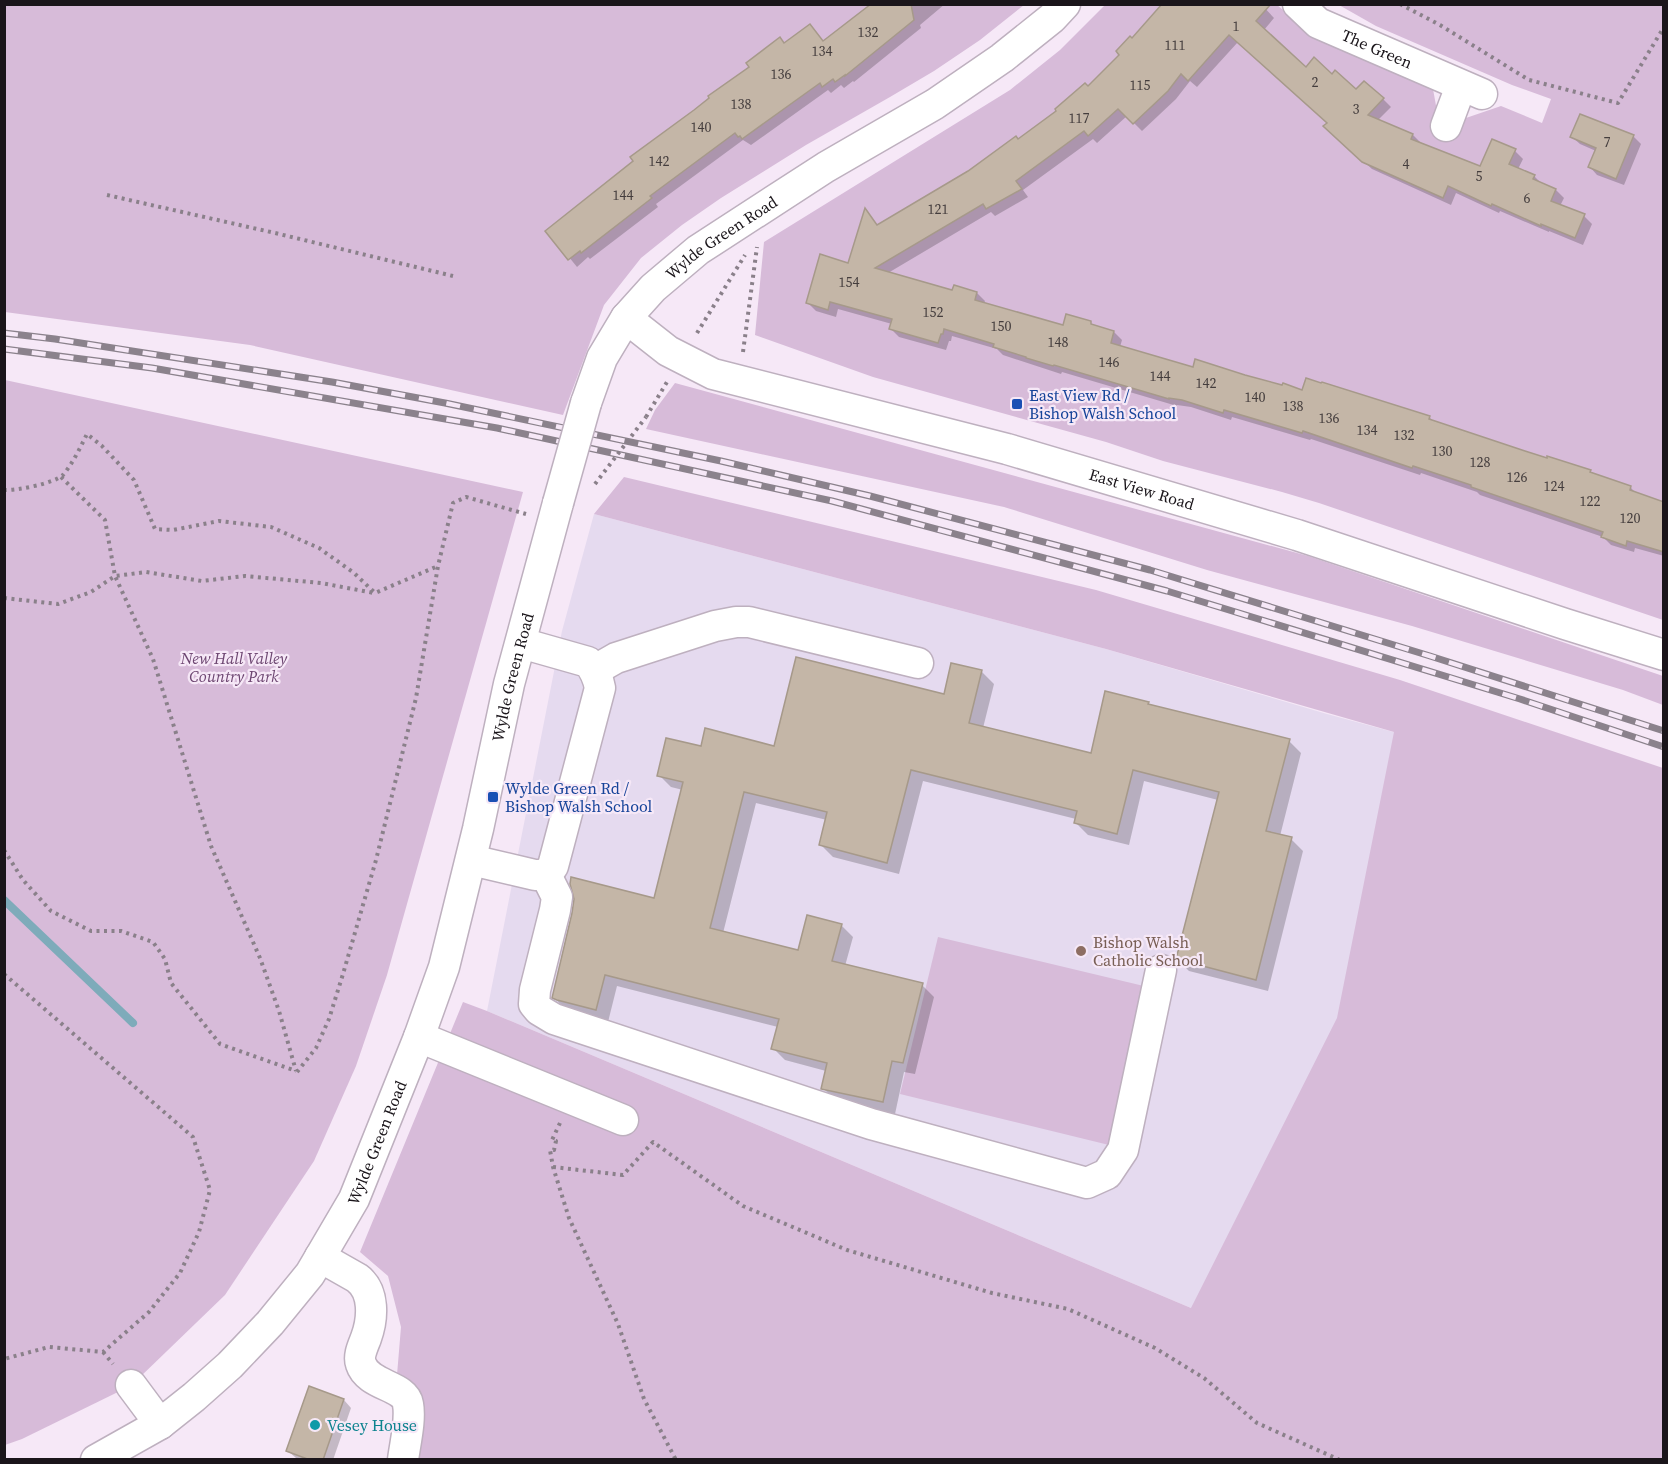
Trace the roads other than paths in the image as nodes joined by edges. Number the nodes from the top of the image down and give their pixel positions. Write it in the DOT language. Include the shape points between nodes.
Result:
graph roads {
  1 [pos="1065,4"];
  2 [pos="1298,4"];
  3 [pos="1446,126"];
  4 [pos="626,318"];
  5 [pos="521,643"];
  6 [pos="1664,655"];
  7 [pos="918,663"];
  8 [pos="595,670"];
  9 [pos="471,860"];
  10 [pos="546,875"];
  11 [pos="1161,970"];
  12 [pos="418,1037"];
  13 [pos="623,1120"];
  14 [pos="320,1257"];
  15 [pos="131,1385"];
  16 [pos="160,1424"];
  17 [pos="96,1460"];
  18 [pos="403,1460"];
  1 -- 4 [label="street, Wylde Green Road" via="1002,58 935,104 826,167 698,250 653,288"];
  2 -- 3 [label="street, The Green" via="1318,23 1471,90"];
  4 -- 5 [label="street, Wylde Green Road, bridge" via="602,358 586,403"];
  4 -- 6 [label="street, East View Road" via="668,351 713,374 1007,449 1252,521"];
  5 -- 8 [label="street" via="588,662"];
  5 -- 9 [label="street, Wylde Green Road"];
  7 -- 8 [label="street" via="749,622 735,622 616,658"];
  8 -- 10 [label="street" via="600,688 553,866"];
  9 -- 10 [label="street"];
  9 -- 12 [label="street, Wylde Green Road" via="444,968"];
  10 -- 11 [label="street" via="557,897 534,1004 554,1019 871,1124 1087,1183 1107,1174 1123,1150"];
  12 -- 13 [label="street"];
  12 -- 14 [label="street, Wylde Green Road" via="354,1199"];
  14 -- 16 [label="street, Wylde Green Road" via="270,1323 230,1365"];
  14 -- 18 [label="street" via="357,1278 367,1290 371,1321 360,1363 366,1373 406,1397 409,1413"];
  15 -- 16 [label="street"];
  16 -- 17 [label="street, Wylde Green Road"];
}
